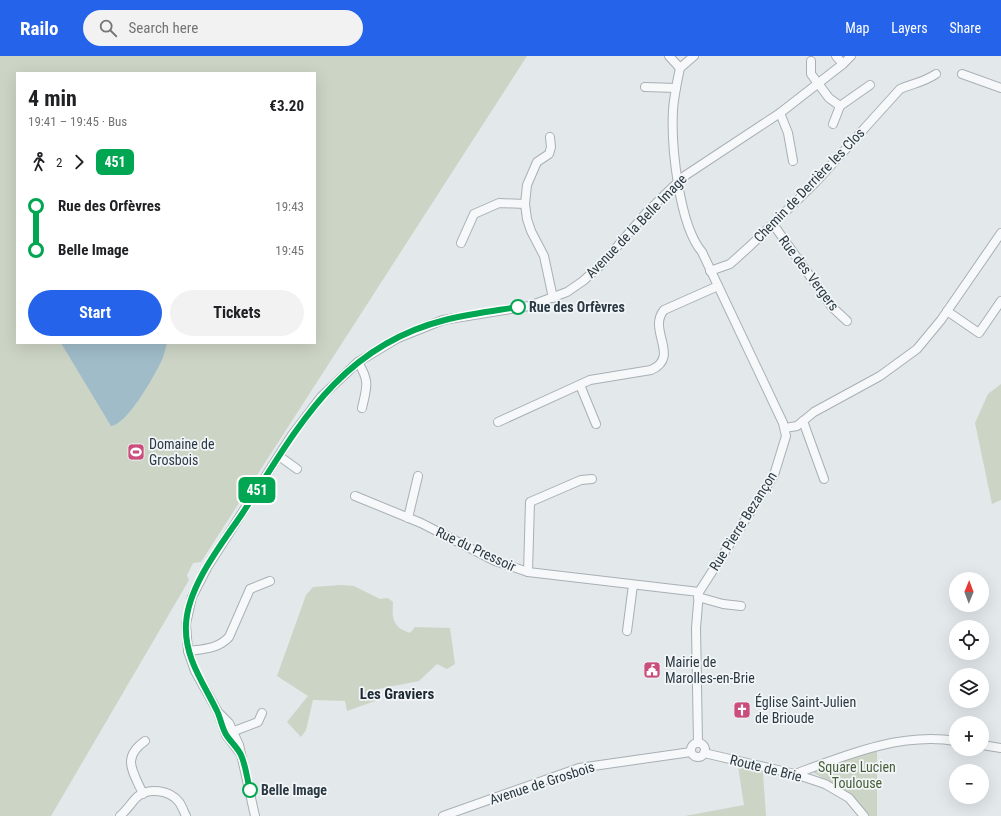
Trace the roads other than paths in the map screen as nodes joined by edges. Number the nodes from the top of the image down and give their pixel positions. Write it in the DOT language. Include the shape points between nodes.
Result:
graph roads {
  1 [pos="669,56"];
  2 [pos="694,56"];
  3 [pos="836,56"];
  4 [pos="851,56"];
  5 [pos="811,62"];
  6 [pos="843,64"];
  7 [pos="680,68"];
  8 [pos="936,74"];
  9 [pos="962,74"];
  10 [pos="818,83"];
  11 [pos="870,85"];
  12 [pos="645,87"];
  13 [pos="1001,87"];
  14 [pos="676,88"];
  15 [pos="840,106"];
  16 [pos="780,113"];
  17 [pos="833,124"];
  18 [pos="550,137"];
  19 [pos="793,161"];
  20 [pos="679,182"];
  21 [pos="526,204"];
  22 [pos="773,224"];
  23 [pos="1001,233"];
  24 [pos="461,243"];
  25 [pos="710,271"];
  26 [pos="718,286"];
  27 [pos="553,298"];
  28 [pos="1001,301"];
  29 [pos="947,311"];
  30 [pos="847,321"];
  31 [pos="358,362"];
  32 [pos="580,385"];
  33 [pos="362,408"];
  34 [pos="804,421"];
  35 [pos="498,422"];
  36 [pos="596,424"];
  37 [pos="785,428"];
  38 [pos="279,456"];
  39 [pos="297,469"];
  40 [pos="418,476"];
  41 [pos="592,479"];
  42 [pos="824,479"];
  43 [pos="355,496"];
  44 [pos="408,518"];
  45 [pos="528,572"];
  46 [pos="270,581"];
  47 [pos="633,585"];
  48 [pos="698,594"];
  49 [pos="741,606"];
  50 [pos="627,631"];
  51 [pos="188,651"];
  52 [pos="262,713"];
  53 [pos="229,733"];
  54 [pos="145,741"];
  55 [pos="949,741"];
  56 [pos="698,743"];
  57 [pos="989,746"];
  58 [pos="1001,748"];
  59 [pos="691,752"];
  60 [pos="704,752"];
  61 [pos="795,774"];
  62 [pos="143,794"];
  63 [pos="120,816"];
  64 [pos="186,816"];
  65 [pos="255,816"];
  66 [pos="443,816"];
  67 [pos="864,816"];
  1 -- 7 [label="street"];
  2 -- 7 [label="street"];
  3 -- 6 [label="street"];
  4 -- 6 [label="street, Avenue de la Belle Image"];
  5 -- 10 [label="street" via="811,74"];
  6 -- 10 [label="street, Avenue de la Belle Image"];
  7 -- 14 [label="street"];
  8 -- 22 [label="street, Chemin de Derrière les Clos" via="923,82 900,89 815,183"];
  9 -- 13 [label="street"];
  10 -- 15 [label="street" via="829,98"];
  10 -- 16 [label="street, Avenue de la Belle Image"];
  11 -- 15 [label="street"];
  12 -- 14 [label="street"];
  14 -- 20 [label="street" via="673,124"];
  15 -- 17 [label="street"];
  16 -- 19 [label="street" via="788,133"];
  16 -- 20 [label="street, Avenue de la Belle Image" via="693,169"];
  18 -- 21 [label="street" via="549,154 537,162 527,185"];
  20 -- 25 [label="street" via="688,225"];
  20 -- 27 [label="street, Avenue de la Belle Image" via="647,212 603,263 583,281"];
  21 -- 24 [label="street" via="499,203 474,214"];
  21 -- 27 [label="street" via="527,219 544,256"];
  22 -- 25 [label="street, Chemin de Derrière les Clos" via="730,264"];
  22 -- 30 [label="street, Rue des Vergers" via="832,307"];
  23 -- 29 [label="street"];
  25 -- 26 [label="street"];
  26 -- 32 [label="street" via="664,310 659,315 658,325 664,352 663,360 657,367 596,378"];
  26 -- 37 [label="street"];
  27 -- 31 [label="street, Avenue de la Belle Image" via="529,306 443,320 398,338"];
  28 -- 29 [label="street" via="979,333"];
  29 -- 34 [label="street" via="929,335 896,365 814,412"];
  31 -- 33 [label="street" via="366,376 367,386"];
  31 -- 38 [label="street, Avenue de la Belle Image" via="321,397"];
  32 -- 35 [label="street"];
  32 -- 36 [label="street"];
  34 -- 37 [label="street" via="792,428"];
  34 -- 42 [label="street"];
  37 -- 48 [label="street, Rue Pierre Bezançon" via="786,436 774,475"];
  38 -- 39 [label="street"];
  38 -- 51 [label="street, Avenue de la Belle Image" via="208,566 192,597 186,624"];
  40 -- 44 [label="street"];
  41 -- 45 [label="street" via="581,480 530,502"];
  43 -- 44 [label="street, Rue du Pressoir"];
  44 -- 45 [label="street, Rue du Pressoir" via="495,561"];
  45 -- 47 [label="street, Rue du Pressoir"];
  46 -- 51 [label="street" via="250,589 229,638 223,644"];
  47 -- 48 [label="street, Rue du Pressoir"];
  47 -- 50 [label="street"];
  48 -- 49 [label="street, Rue du Pressoir" via="723,604"];
  48 -- 56 [label="street, Rue Pierre Bezançon"];
  51 -- 53 [label="street, Avenue de la Belle Image" via="195,671 218,712 229,723"];
  52 -- 53 [label="street" via="258,722"];
  53 -- 65 [label="street, Avenue de la Belle Image" via="239,745"];
  54 -- 62 [label="street" via="136,747 131,759 131,766"];
  55 -- 61 [label="street" via="926,739 891,742"];
  56 -- 59 [label="street" via="692,746"];
  56 -- 60 [label="street" via="703,746"];
  57 -- 58 [label="street"];
  59 -- 60 [label="street" via="696,757 700,757"];
  59 -- 66 [label="street, Avenue de Grosbois" via="579,768"];
  60 -- 61 [label="street, Route de Brie"];
  61 -- 67 [label="street, Route de Brie" via="849,798"];
  62 -- 63 [label="street" via="137,796"];
  62 -- 64 [label="street" via="162,791 171,795 179,802"];
}
